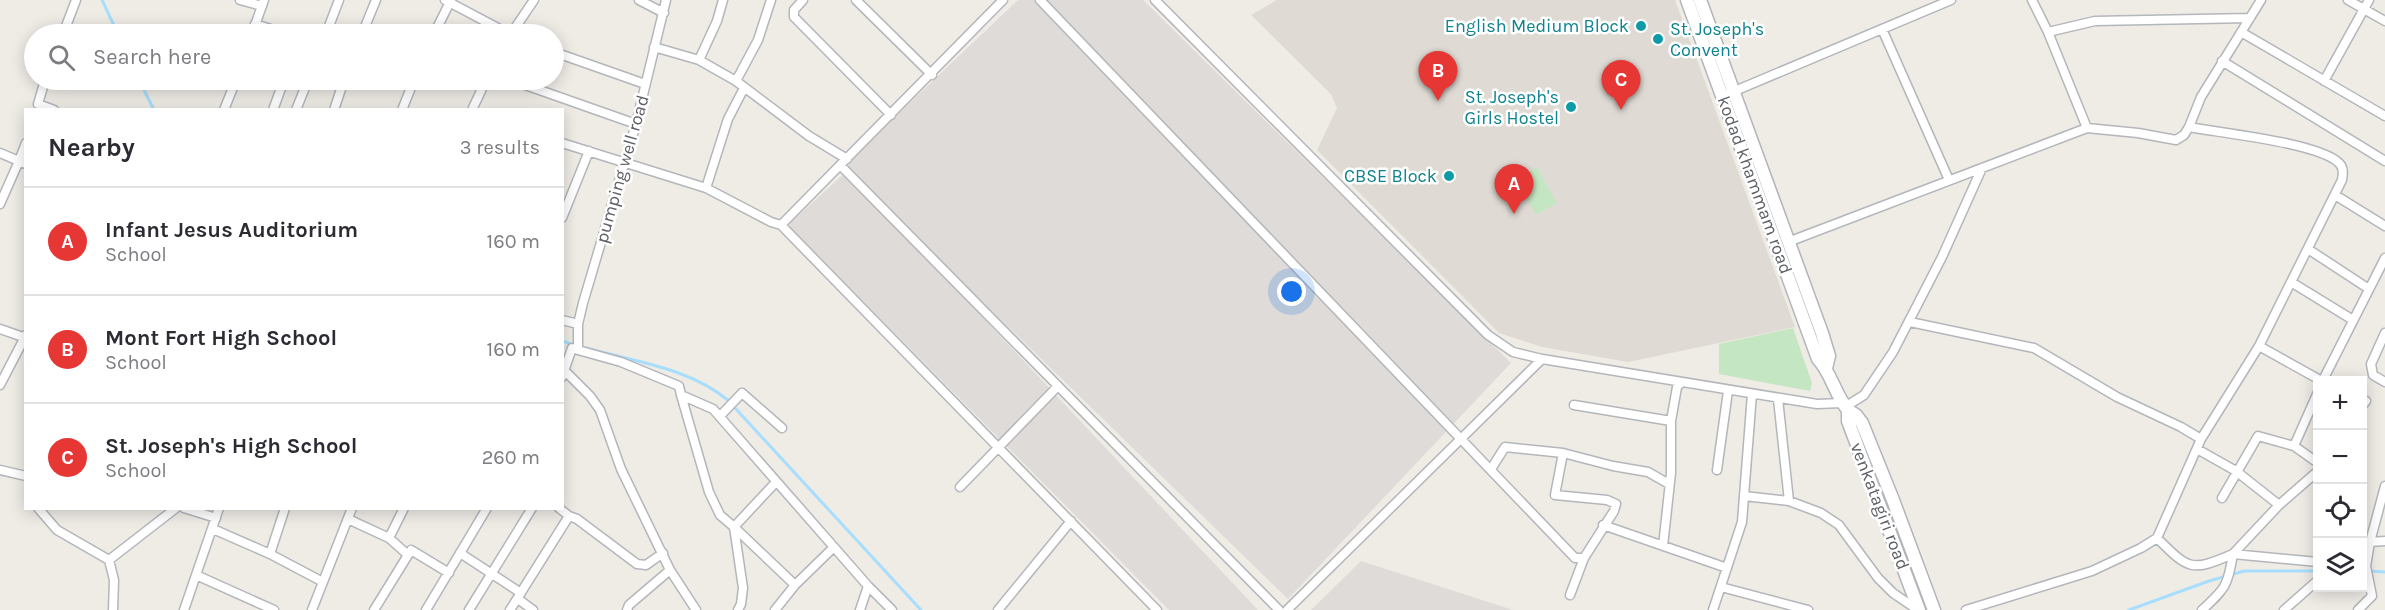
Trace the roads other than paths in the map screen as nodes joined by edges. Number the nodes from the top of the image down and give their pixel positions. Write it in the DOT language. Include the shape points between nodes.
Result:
graph roads {
  1 [pos="76,0"];
  2 [pos="240,0"];
  3 [pos="339,0"];
  4 [pos="376,0"];
  5 [pos="534,0"];
  6 [pos="639,0"];
  7 [pos="666,0"];
  8 [pos="723,0"];
  9 [pos="771,0"];
  10 [pos="803,0"];
  11 [pos="856,0"];
  12 [pos="1003,0"];
  13 [pos="1040,0"];
  14 [pos="1155,0"];
  15 [pos="1687,0"];
  16 [pos="1700,0"];
  17 [pos="1951,0"];
  18 [pos="2032,0"];
  19 [pos="2261,0"];
  20 [pos="2348,0"];
  21 [pos="2369,0"];
  22 [pos="449,1"];
  23 [pos="263,3"];
  24 [pos="2364,10"];
  25 [pos="664,14"];
  26 [pos="2250,18"];
  27 [pos="2385,21"];
  28 [pos="67,24"];
  29 [pos="255,24"];
  30 [pos="330,24"];
  31 [pos="366,24"];
  32 [pos="439,24"];
  33 [pos="492,24"];
  34 [pos="517,24"];
  35 [pos="1882,29"];
  36 [pos="2048,32"];
  37 [pos="2241,33"];
  38 [pos="654,47"];
  39 [pos="564,56"];
  40 [pos="699,60"];
  41 [pos="2222,61"];
  42 [pos="932,75"];
  43 [pos="736,81"];
  44 [pos="2324,81"];
  45 [pos="645,84"];
  46 [pos="744,88"];
  47 [pos="42,90"];
  48 [pos="232,90"];
  49 [pos="280,90"];
  50 [pos="304,90"];
  51 [pos="341,90"];
  52 [pos="410,90"];
  53 [pos="481,90"];
  54 [pos="539,90"];
  55 [pos="1728,94"];
  56 [pos="37,107"];
  57 [pos="225,108"];
  58 [pos="274,108"];
  59 [pos="297,108"];
  60 [pos="335,108"];
  61 [pos="403,108"];
  62 [pos="473,108"];
  63 [pos="891,115"];
  64 [pos="2385,116"];
  65 [pos="636,124"];
  66 [pos="2189,127"];
  67 [pos="2087,128"];
  68 [pos="564,144"];
  69 [pos="589,151"];
  70 [pos="0,153"];
  71 [pos="2385,161"];
  72 [pos="844,162"];
  73 [pos="22,163"];
  74 [pos="625,164"];
  75 [pos="1982,168"];
  76 [pos="1949,180"];
  77 [pos="706,188"];
  78 [pos="2334,195"];
  79 [pos="0,204"];
  80 [pos="564,212"];
  81 [pos="781,225"];
  82 [pos="2385,226"];
  83 [pos="1788,242"];
  84 [pos="2308,249"];
  85 [pos="2385,258"];
  86 [pos="2291,282"];
  87 [pos="2368,289"];
  88 [pos="564,320"];
  89 [pos="2353,320"];
  90 [pos="1910,321"];
  91 [pos="578,324"];
  92 [pos="0,329"];
  93 [pos="2385,333"];
  94 [pos="24,337"];
  95 [pos="24,339"];
  96 [pos="564,346"];
  97 [pos="2259,346"];
  98 [pos="576,349"];
  99 [pos="1542,359"];
  100 [pos="1826,368"];
  101 [pos="564,374"];
  102 [pos="2313,376"];
  103 [pos="2324,376"];
  104 [pos="2385,382"];
  105 [pos="1681,383"];
  106 [pos="0,384"];
  107 [pos="1058,386"];
  108 [pos="1728,391"];
  109 [pos="1752,394"];
  110 [pos="681,395"];
  111 [pos="1778,399"];
  112 [pos="2313,403"];
  113 [pos="1574,405"];
  114 [pos="1845,407"];
  115 [pos="720,416"];
  116 [pos="1671,421"];
  117 [pos="782,428"];
  118 [pos="1461,438"];
  119 [pos="2201,439"];
  120 [pos="2294,446"];
  121 [pos="998,447"];
  122 [pos="2197,449"];
  123 [pos="1563,453"];
  124 [pos="2313,459"];
  125 [pos="1491,469"];
  126 [pos="0,470"];
  127 [pos="1717,470"];
  128 [pos="2236,471"];
  129 [pos="2313,475"];
  130 [pos="24,476"];
  131 [pos="776,482"];
  132 [pos="1669,484"];
  133 [pos="2385,486"];
  134 [pos="960,487"];
  135 [pos="1744,496"];
  136 [pos="2222,498"];
  137 [pos="1789,501"];
  138 [pos="2278,505"];
  139 [pos="40,510"];
  140 [pos="173,510"];
  141 [pos="190,510"];
  142 [pos="218,510"];
  143 [pos="284,510"];
  144 [pos="351,510"];
  145 [pos="403,510"];
  146 [pos="486,510"];
  147 [pos="531,510"];
  148 [pos="561,510"];
  149 [pos="568,516"];
  150 [pos="216,518"];
  151 [pos="348,519"];
  152 [pos="1071,521"];
  153 [pos="1603,525"];
  154 [pos="734,528"];
  155 [pos="213,529"];
  156 [pos="388,538"];
  157 [pos="2157,538"];
  158 [pos="2385,541"];
  159 [pos="2370,542"];
  160 [pos="1663,546"];
  161 [pos="834,547"];
  162 [pos="663,553"];
  163 [pos="270,554"];
  164 [pos="460,554"];
  165 [pos="2233,554"];
  166 [pos="408,555"];
  167 [pos="1584,558"];
  168 [pos="2367,558"];
  169 [pos="109,560"];
  170 [pos="2313,562"];
  171 [pos="1727,568"];
  172 [pos="670,570"];
  173 [pos="448,573"];
  174 [pos="490,573"];
  175 [pos="196,575"];
  176 [pos="2367,577"];
  177 [pos="323,582"];
  178 [pos="2313,584"];
  179 [pos="795,585"];
  180 [pos="868,586"];
  181 [pos="1721,587"];
  182 [pos="1570,595"];
  183 [pos="520,596"];
  184 [pos="255,606"];
  185 [pos="113,610"];
  186 [pos="184,610"];
  187 [pos="274,610"];
  188 [pos="312,610"];
  189 [pos="374,610"];
  190 [pos="426,610"];
  191 [pos="469,610"];
  192 [pos="510,610"];
  193 [pos="533,610"];
  194 [pos="627,610"];
  195 [pos="696,610"];
  196 [pos="738,610"];
  197 [pos="775,610"];
  198 [pos="860,610"];
  199 [pos="892,610"];
  200 [pos="998,610"];
  201 [pos="1157,610"];
  202 [pos="1279,610"];
  203 [pos="1287,610"];
  204 [pos="1713,610"];
  205 [pos="1808,610"];
  206 [pos="1918,610"];
  207 [pos="1934,610"];
  208 [pos="1966,610"];
  209 [pos="2202,610"];
  210 [pos="2284,610"];
  211 [pos="2358,610"];
  1 -- 28 [label="street"];
  2 -- 23 [label="street"];
  3 -- 30 [label="street"];
  4 -- 31 [label="street"];
  5 -- 34 [label="street"];
  6 -- 25 [label="street"];
  7 -- 25 [label="street, pumping well road"];
  8 -- 40 [label="street"];
  9 -- 43 [label="street" via="758,40"];
  10 -- 63 [label="street" via="794,10 794,17"];
  11 -- 42 [label="street"];
  12 -- 42 [label="street"];
  13 -- 118 [label="street"];
  14 -- 99 [label="street" via="1488,335 1514,352"];
  15 -- 55 [label="main road, kodad khammam road"];
  16 -- 55 [label="main road, kodad khammam road"];
  17 -- 35 [label="street"];
  18 -- 36 [label="street"];
  19 -- 26 [label="street"];
  20 -- 24 [label="street"];
  21 -- 24 [label="street"];
  22 -- 32 [label="street"];
  22 -- 33 [label="street"];
  23 -- 29 [label="street"];
  24 -- 27 [label="street"];
  24 -- 44 [label="street"];
  25 -- 38 [label="street, pumping well road"];
  26 -- 36 [label="street" via="2095,21"];
  26 -- 37 [label="street"];
  35 -- 55 [label="street"];
  35 -- 76 [label="street"];
  36 -- 67 [label="street"];
  37 -- 41 [label="street"];
  37 -- 44 [label="street"];
  38 -- 40 [label="street"];
  38 -- 45 [label="street, pumping well road"];
  39 -- 45 [label="street"];
  40 -- 43 [label="street"];
  41 -- 66 [label="street"];
  41 -- 71 [label="street"];
  42 -- 63 [label="street"];
  43 -- 46 [label="street"];
  44 -- 64 [label="street"];
  45 -- 65 [label="street, pumping well road"];
  46 -- 72 [label="street"];
  46 -- 77 [label="street" via="728,119"];
  47 -- 56 [label="street"];
  48 -- 57 [label="street"];
  49 -- 58 [label="street"];
  50 -- 59 [label="street"];
  51 -- 60 [label="street"];
  52 -- 61 [label="street"];
  53 -- 62 [label="street"];
  54 -- 65 [label="street"];
  55 -- 83 [label="main road, kodad khammam road"];
  55 -- 100 [label="main road, kodad khammam road" via="1818,359"];
  63 -- 72 [label="street"];
  65 -- 74 [label="street, pumping well road"];
  66 -- 67 [label="street" via="2176,140"];
  66 -- 78 [label="street" via="2298,147 2333,159 2343,170"];
  67 -- 75 [label="street"];
  68 -- 69 [label="street"];
  69 -- 74 [label="street"];
  69 -- 80 [label="street"];
  70 -- 73 [label="street"];
  72 -- 81 [label="street"];
  72 -- 107 [label="street"];
  73 -- 79 [label="street"];
  74 -- 77 [label="street"];
  74 -- 91 [label="street, pumping well road"];
  75 -- 76 [label="street"];
  75 -- 90 [label="street"];
  76 -- 83 [label="street"];
  77 -- 81 [label="street"];
  78 -- 82 [label="street"];
  78 -- 84 [label="street"];
  81 -- 121 [label="street"];
  83 -- 100 [label="main road, kodad khammam road" via="1829,356"];
  84 -- 86 [label="street"];
  84 -- 87 [label="street"];
  85 -- 87 [label="street"];
  86 -- 89 [label="street"];
  86 -- 97 [label="street"];
  87 -- 89 [label="street"];
  88 -- 91 [label="street"];
  89 -- 103 [label="street"];
  90 -- 114 [label="street" via="1864,395"];
  90 -- 119 [label="street" via="2034,348 2117,397"];
  91 -- 98 [label="street, pumping well road"];
  92 -- 94 [label="street"];
  93 -- 104 [label="street" via="2371,364 2373,375"];
  95 -- 106 [label="street"];
  96 -- 98 [label="street"];
  97 -- 102 [label="street"];
  97 -- 119 [label="street"];
  98 -- 101 [label="street"];
  98 -- 110 [label="street" via="679,386"];
  99 -- 105 [label="street"];
  99 -- 118 [label="street"];
  100 -- 114 [label="main road, kodad khammam road"];
  101 -- 162 [label="street" via="591,396 600,410 621,469"];
  105 -- 108 [label="street"];
  105 -- 116 [label="street"];
  107 -- 121 [label="street"];
  107 -- 202 [label="street"];
  108 -- 109 [label="street"];
  108 -- 127 [label="street"];
  109 -- 111 [label="street"];
  109 -- 135 [label="street"];
  110 -- 115 [label="street"];
  110 -- 154 [label="street" via="710,492 720,515"];
  111 -- 114 [label="street"];
  111 -- 137 [label="street"];
  112 -- 120 [label="street"];
  113 -- 116 [label="street"];
  114 -- 206 [label="main road, venkatagiri road"];
  114 -- 207 [label="main road" via="1862,423"];
  115 -- 117 [label="street" via="742,393"];
  115 -- 131 [label="street"];
  116 -- 132 [label="street"];
  118 -- 125 [label="street"];
  118 -- 203 [label="street"];
  119 -- 122 [label="street"];
  120 -- 124 [label="street"];
  120 -- 128 [label="street" via="2258,436"];
  121 -- 134 [label="street"];
  121 -- 152 [label="street"];
  122 -- 128 [label="street"];
  122 -- 157 [label="street"];
  123 -- 125 [label="street" via="1505,447"];
  123 -- 132 [label="street" via="1648,472"];
  123 -- 153 [label="street" via="1556,495 1614,502 1614,511"];
  125 -- 167 [label="street" via="1575,558"];
  126 -- 130 [label="street"];
  128 -- 136 [label="street"];
  128 -- 138 [label="street"];
  129 -- 138 [label="street"];
  131 -- 154 [label="street"];
  131 -- 161 [label="street"];
  132 -- 160 [label="street"];
  133 -- 159 [label="street"];
  135 -- 137 [label="street"];
  135 -- 171 [label="street" via="1742,522"];
  137 -- 206 [label="street" via="1821,513 1839,525 1893,593"];
  138 -- 165 [label="street"];
  139 -- 169 [label="street" via="57,530"];
  140 -- 169 [label="street"];
  141 -- 150 [label="street"];
  142 -- 150 [label="street"];
  143 -- 163 [label="street"];
  144 -- 151 [label="street"];
  145 -- 156 [label="street"];
  146 -- 164 [label="street"];
  147 -- 174 [label="street"];
  148 -- 149 [label="street"];
  149 -- 162 [label="street" via="637,564 646,565"];
  149 -- 183 [label="street"];
  150 -- 155 [label="street"];
  151 -- 156 [label="street"];
  151 -- 177 [label="street"];
  152 -- 200 [label="street"];
  152 -- 201 [label="street"];
  153 -- 160 [label="street"];
  153 -- 167 [label="street"];
  154 -- 179 [label="street"];
  154 -- 196 [label="street" via="743,588"];
  155 -- 163 [label="street"];
  155 -- 175 [label="street"];
  156 -- 166 [label="street"];
  157 -- 165 [label="street" via="2176,557 2196,566 2203,567"];
  157 -- 208 [label="street" via="2092,571"];
  158 -- 159 [label="street"];
  159 -- 168 [label="street"];
  160 -- 171 [label="street"];
  161 -- 179 [label="street"];
  161 -- 180 [label="street"];
  162 -- 172 [label="street"];
  163 -- 177 [label="street"];
  164 -- 173 [label="street"];
  164 -- 174 [label="street"];
  165 -- 170 [label="street"];
  165 -- 209 [label="street" via="2227,583"];
  166 -- 173 [label="street" via="411,550"];
  166 -- 189 [label="street"];
  167 -- 182 [label="street"];
  169 -- 185 [label="street" via="114,580"];
  171 -- 181 [label="street"];
  172 -- 194 [label="street"];
  172 -- 195 [label="street"];
  173 -- 190 [label="street"];
  174 -- 183 [label="street"];
  174 -- 191 [label="street"];
  175 -- 184 [label="street"];
  175 -- 186 [label="street"];
  176 -- 211 [label="street" via="2372,596"];
  177 -- 188 [label="street"];
  178 -- 210 [label="street"];
  179 -- 197 [label="street"];
  180 -- 198 [label="street"];
  180 -- 199 [label="street"];
  181 -- 204 [label="street"];
  181 -- 205 [label="street"];
  183 -- 192 [label="street"];
  183 -- 193 [label="street"];
  184 -- 187 [label="street"];
}
